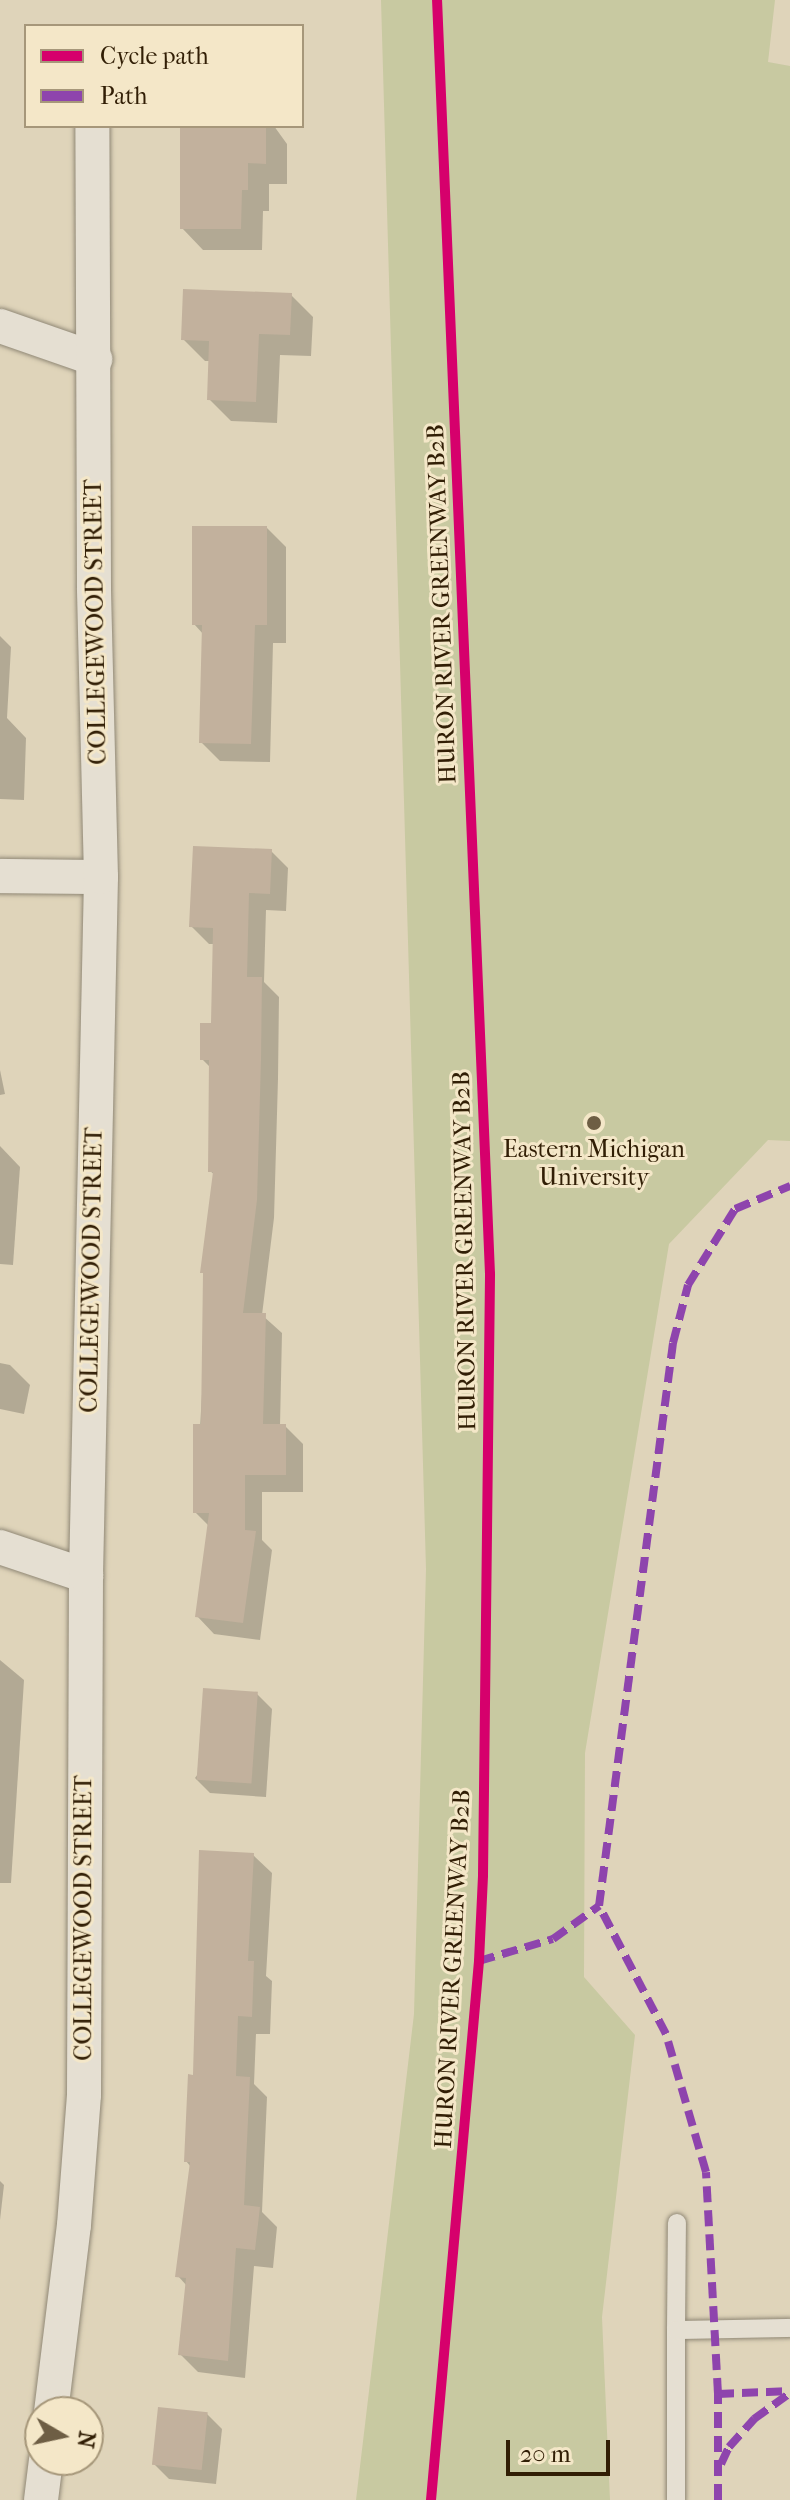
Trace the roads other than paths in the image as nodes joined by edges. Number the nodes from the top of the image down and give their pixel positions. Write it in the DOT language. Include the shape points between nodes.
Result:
graph roads {
  1 [pos="92,128"];
  2 [pos="0,326"];
  3 [pos="95,359"];
  4 [pos="0,876"];
  5 [pos="101,877"];
  6 [pos="0,1547"];
  7 [pos="86,1576"];
  8 [pos="677,2223"];
  9 [pos="790,2328"];
  10 [pos="676,2330"];
  11 [pos="53,2396"];
  12 [pos="44,2476"];
  13 [pos="41,2500"];
  14 [pos="676,2500"];
  1 -- 3 [label="street, COLLEGEWOOD STREET"];
  2 -- 3 [label="street"];
  3 -- 5 [label="street, COLLEGEWOOD STREET"];
  4 -- 5 [label="street"];
  5 -- 7 [label="street, COLLEGEWOOD STREET"];
  6 -- 7 [label="street"];
  7 -- 11 [label="street, COLLEGEWOOD STREET" via="84,2095"];
  8 -- 10 [label="lane"];
  9 -- 10 [label="lane"];
  10 -- 14 [label="lane"];
  12 -- 13 [label="street"];
}
